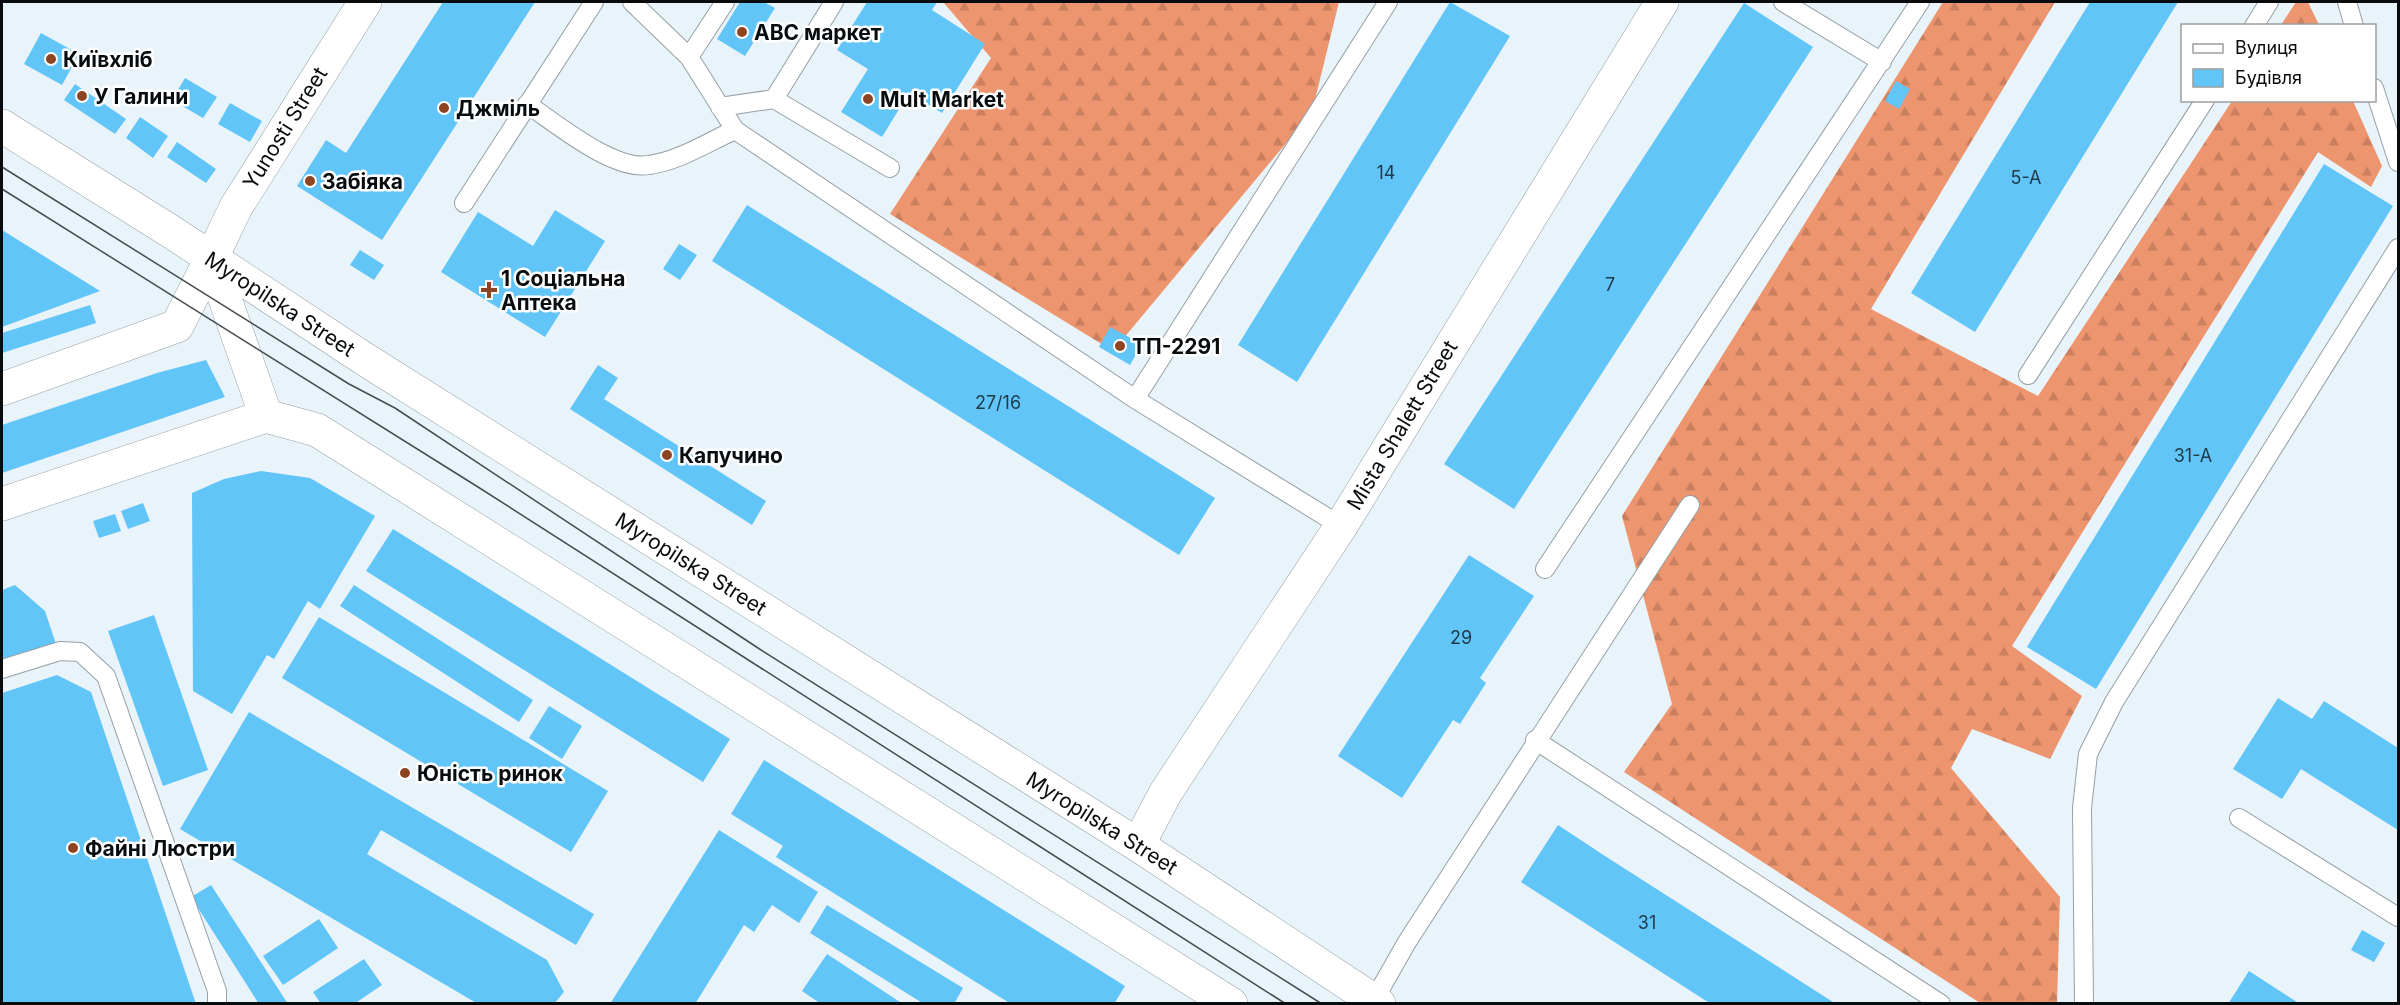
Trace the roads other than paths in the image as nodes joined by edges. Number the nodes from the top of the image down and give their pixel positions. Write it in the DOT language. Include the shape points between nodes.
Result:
graph roads {
  1 [pos="365,2"];
  2 [pos="594,2"];
  3 [pos="632,2"];
  4 [pos="725,2"];
  5 [pos="834,2"];
  6 [pos="1388,2"];
  7 [pos="1662,2"];
  8 [pos="1783,2"];
  9 [pos="1920,2"];
  10 [pos="2269,2"];
  11 [pos="2347,2"];
  12 [pos="2255,24"];
  13 [pos="2353,24"];
  14 [pos="689,57"];
  15 [pos="1882,62"];
  16 [pos="2376,94"];
  17 [pos="774,99"];
  18 [pos="2204,102"];
  19 [pos="527,104"];
  20 [pos="720,107"];
  21 [pos="2,126"];
  22 [pos="735,130"];
  23 [pos="2398,162"];
  24 [pos="890,168"];
  25 [pos="464,203"];
  26 [pos="2398,248"];
  27 [pos="211,259"];
  28 [pos="2028,375"];
  29 [pos="2,388"];
  30 [pos="1135,399"];
  31 [pos="266,416"];
  32 [pos="2,504"];
  33 [pos="1690,505"];
  34 [pos="1341,526"];
  35 [pos="1545,569"];
  36 [pos="2,669"];
  37 [pos="1535,740"];
  38 [pos="2239,818"];
  39 [pos="1138,845"];
  40 [pos="2398,917"];
  41 [pos="1377,1002"];
  42 [pos="218,1004"];
  43 [pos="1231,1004"];
  44 [pos="1941,1004"];
  45 [pos="2084,1004"];
  1 -- 27 [label="street, Yunosti Street" via="236,207"];
  2 -- 19 [label="lane"];
  3 -- 14 [label="lane"];
  4 -- 14 [label="lane"];
  5 -- 17 [label="lane"];
  6 -- 30 [label="lane"];
  7 -- 34 [label="street, Mista Shalett Street"];
  8 -- 15 [label="lane"];
  9 -- 15 [label="lane"];
  10 -- 12 [label="lane"];
  11 -- 13 [label="lane"];
  14 -- 20 [label="lane"];
  15 -- 35 [label="lane"];
  16 -- 23 [label="lane"];
  17 -- 20 [label="lane"];
  17 -- 24 [label="lane"];
  18 -- 28 [label="lane"];
  19 -- 22 [label="lane" via="604,154 628,164 648,166 672,159"];
  19 -- 25 [label="lane"];
  20 -- 22 [label="lane"];
  21 -- 27 [label="street, Myropilska Street"];
  22 -- 30 [label="lane"];
  26 -- 45 [label="lane" via="2114,702 2088,754 2082,808"];
  27 -- 29 [label="street, Yunosti Street" via="177,326"];
  27 -- 31 [label="street"];
  27 -- 39 [label="street, Myropilska Street"];
  30 -- 34 [label="lane"];
  31 -- 32 [label="street"];
  31 -- 43 [label="street" via="317,430"];
  33 -- 37 [label="lane"];
  34 -- 39 [label="street, Mista Shalett Street" via="1166,792"];
  36 -- 42 [label="lane" via="60,651 80,652 106,676 217,991"];
  37 -- 41 [label="lane" via="1407,942"];
  37 -- 44 [label="lane"];
  38 -- 40 [label="lane"];
  39 -- 41 [label="street, Myropilska Street"];
}
